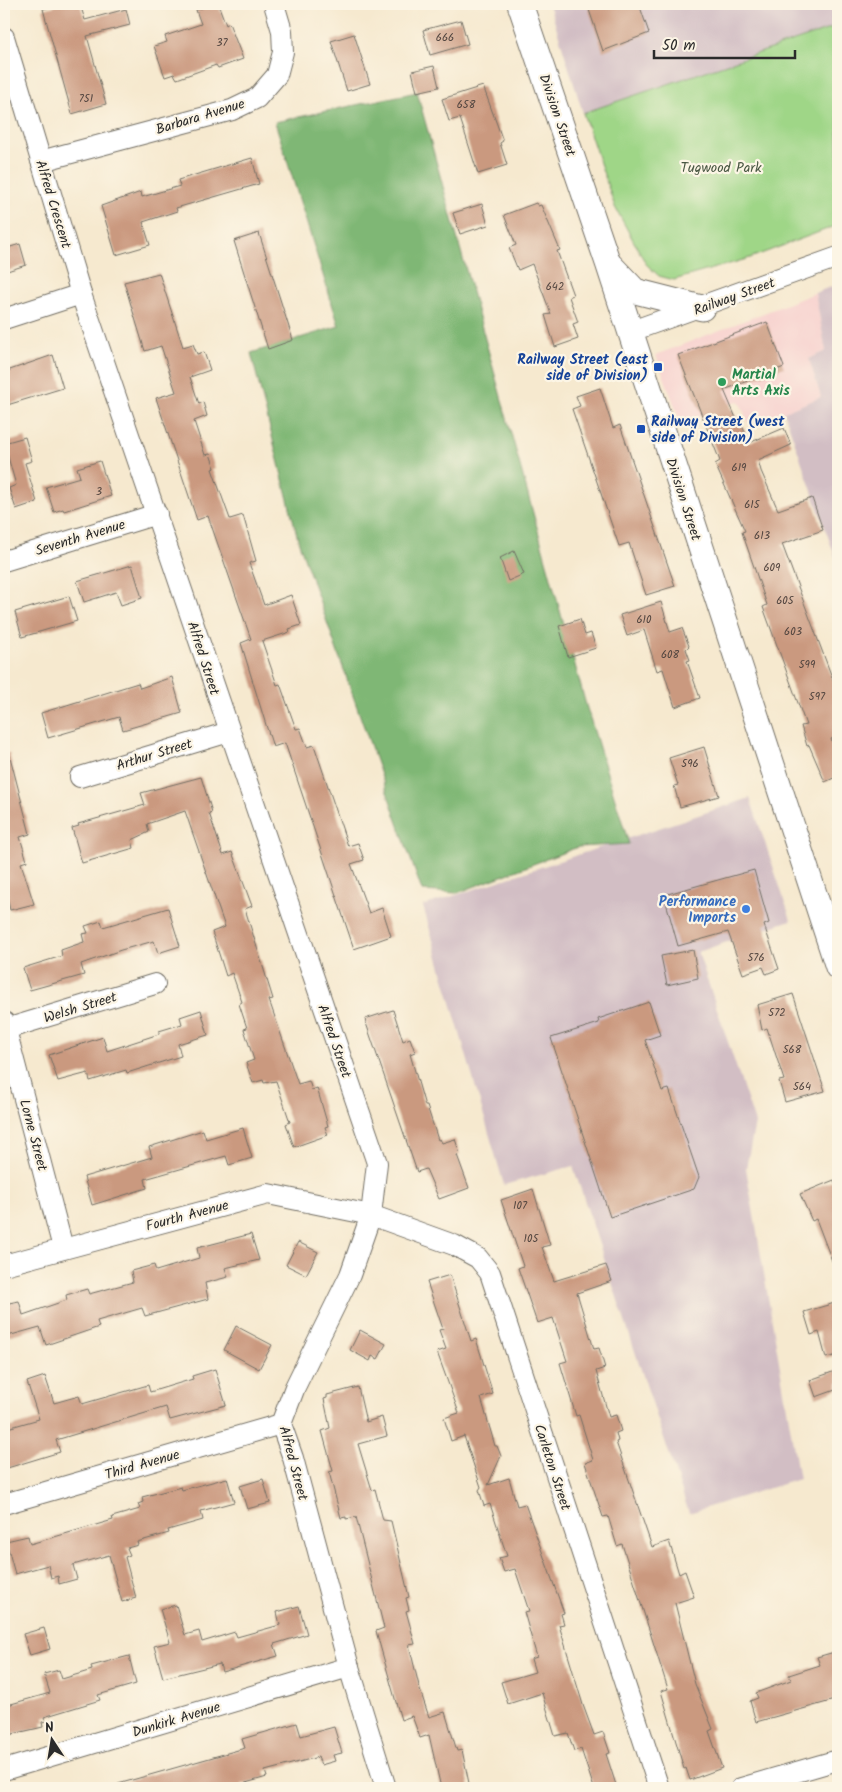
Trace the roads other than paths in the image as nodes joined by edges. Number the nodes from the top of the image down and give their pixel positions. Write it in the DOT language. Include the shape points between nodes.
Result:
graph roads {
  1 [pos="274,4"];
  2 [pos="520,4"];
  3 [pos="4,37"];
  4 [pos="41,161"];
  5 [pos="838,257"];
  6 [pos="608,263"];
  7 [pos="81,294"];
  8 [pos="702,308"];
  9 [pos="4,319"];
  10 [pos="629,332"];
  11 [pos="157,514"];
  12 [pos="4,561"];
  13 [pos="229,732"];
  14 [pos="80,776"];
  15 [pos="838,967"];
  16 [pos="155,984"];
  17 [pos="5,1025"];
  18 [pos="372,1216"];
  19 [pos="63,1248"];
  20 [pos="4,1265"];
  21 [pos="281,1424"];
  22 [pos="4,1504"];
  23 [pos="349,1667"];
  24 [pos="838,1760"];
  25 [pos="4,1770"];
  26 [pos="386,1788"];
  27 [pos="659,1788"];
  28 [pos="741,1788"];
  1 -- 4 [label="street, Barbara Avenue" via="282,31 283,52 277,76 257,98 232,110"];
  2 -- 6 [label="main road, Division Street"];
  3 -- 4 [label="street, Alfred Crescent"];
  4 -- 7 [label="street, Alfred Crescent"];
  5 -- 8 [label="street, Railway Street"];
  6 -- 8 [label="main road" via="635,291"];
  6 -- 10 [label="main road, Division Street"];
  7 -- 9 [label="street"];
  7 -- 11 [label="street, Alfred Street"];
  8 -- 10 [label="street, Railway Street"];
  10 -- 15 [label="main road, Division Street"];
  11 -- 12 [label="street, Seventh Avenue"];
  11 -- 13 [label="street, Alfred Street"];
  13 -- 14 [label="street, Arthur Street"];
  13 -- 18 [label="street, Alfred Street" via="377,1163"];
  16 -- 17 [label="street, Welsh Street"];
  17 -- 19 [label="street, Lorne Street"];
  18 -- 19 [label="street, Fourth Avenue" via="268,1194"];
  18 -- 21 [label="street, Alfred Street" via="350,1275 295,1387"];
  18 -- 27 [label="street, Carleton Street" via="454,1245 478,1258 490,1273"];
  19 -- 20 [label="street, Fourth Avenue"];
  21 -- 22 [label="street, Third Avenue"];
  21 -- 23 [label="street, Alfred Street"];
  23 -- 25 [label="street, Dunkirk Avenue"];
  23 -- 26 [label="street, Alfred Street"];
  24 -- 28 [label="street"];
}
